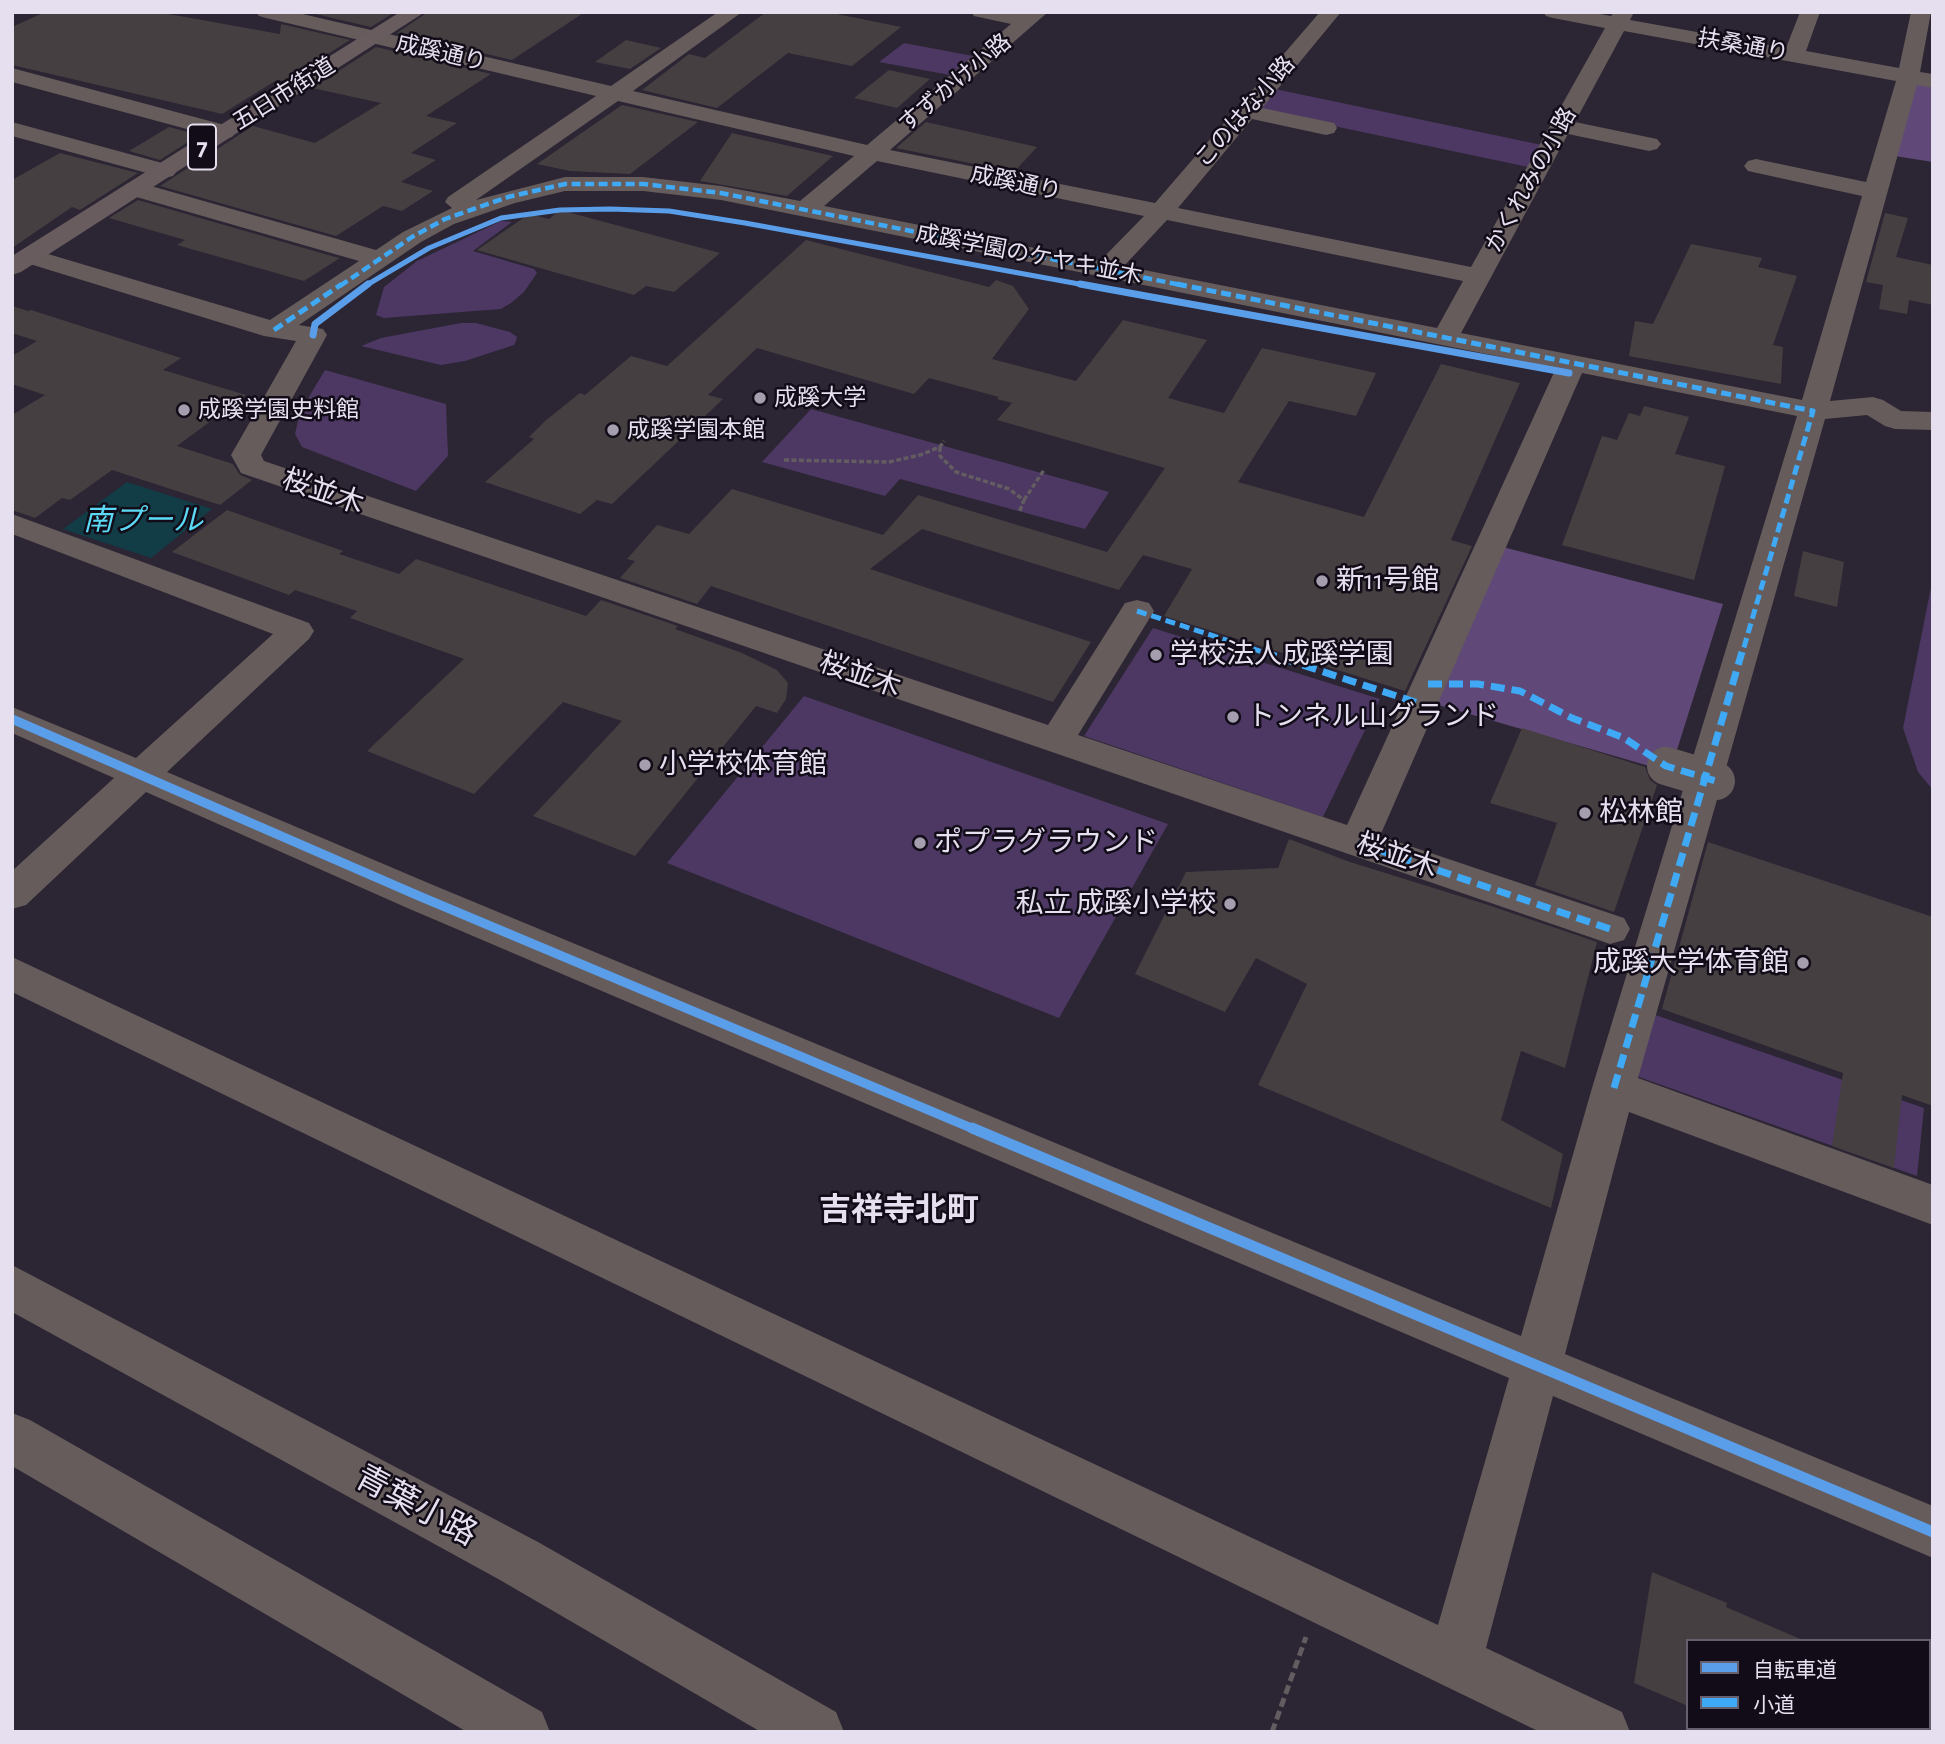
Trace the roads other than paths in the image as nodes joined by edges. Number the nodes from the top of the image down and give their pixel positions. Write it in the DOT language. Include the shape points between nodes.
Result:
graph roads {
  1 [pos="266,12"];
  2 [pos="415,12"];
  3 [pos="732,12"];
  4 [pos="981,12"];
  5 [pos="1331,12"];
  6 [pos="1553,12"];
  7 [pos="1704,12"];
  8 [pos="1810,12"];
  9 [pos="1033,17"];
  10 [pos="1620,18"];
  11 [pos="1924,24"];
  12 [pos="1691,37"];
  13 [pos="374,38"];
  14 [pos="1794,55"];
  15 [pos="12,75"];
  16 [pos="1908,77"];
  17 [pos="1933,81"];
  18 [pos="615,93"];
  19 [pos="1246,111"];
  20 [pos="1562,126"];
  21 [pos="1326,128"];
  22 [pos="12,129"];
  23 [pos="224,132"];
  24 [pos="1649,144"];
  25 [pos="871,153"];
  26 [pos="1756,166"];
  27 [pos="165,171"];
  28 [pos="135,189"];
  29 [pos="1873,191"];
  30 [pos="805,210"];
  31 [pos="1160,213"];
  32 [pos="445,219"];
  33 [pos="379,259"];
  34 [pos="21,262"];
  35 [pos="1106,270"];
  36 [pos="1477,275"];
  37 [pos="274,330"];
  38 [pos="1445,337"];
  39 [pos="1573,362"];
  40 [pos="1813,411"];
  41 [pos="1933,421"];
  42 [pos="12,523"];
  43 [pos="1137,611"];
  44 [pos="12,719"];
  45 [pos="1056,741"];
  46 [pos="1666,766"];
  47 [pos="142,776"];
  48 [pos="1716,781"];
  49 [pos="1358,843"];
  50 [pos="12,894"];
  51 [pos="1611,929"];
  52 [pos="12,973"];
  53 [pos="1614,1088"];
  54 [pos="1933,1205"];
  55 [pos="12,1287"];
  56 [pos="1536,1367"];
  57 [pos="12,1438"];
  58 [pos="1933,1532"];
  59 [pos="1455,1661"];
  60 [pos="522,1732"];
  61 [pos="816,1732"];
  62 [pos="1602,1732"];
  1 -- 13 [label="street, 成蹊通り"];
  2 -- 13 [label="main road, 五日市街道 / 7"];
  3 -- 18 [label="street"];
  4 -- 9 [label="street"];
  5 -- 19 [label="street, このはな小路"];
  6 -- 10 [label="street, 扶桑通り"];
  7 -- 12 [label="street"];
  8 -- 14 [label="street"];
  9 -- 25 [label="street, すずかけ小路"];
  10 -- 12 [label="street, 扶桑通り"];
  10 -- 20 [label="street, かくれみの小路"];
  11 -- 16 [label="street"];
  12 -- 14 [label="street, 扶桑通り"];
  13 -- 18 [label="street, 成蹊通り"];
  13 -- 23 [label="main road, 五日市街道 / 7"];
  14 -- 16 [label="street, 扶桑通り"];
  15 -- 23 [label="street"];
  16 -- 17 [label="street, 扶桑通り"];
  16 -- 29 [label="street"];
  18 -- 25 [label="street, 成蹊通り"];
  18 -- 32 [label="street" via="469,192"];
  19 -- 21 [label="street"];
  19 -- 31 [label="street, このはな小路"];
  20 -- 24 [label="street"];
  20 -- 36 [label="street, かくれみの小路"];
  22 -- 27 [label="street"];
  23 -- 27 [label="main road, 五日市街道 / 7"];
  25 -- 30 [label="street, すずかけ小路"];
  25 -- 31 [label="street, 成蹊通り"];
  26 -- 29 [label="street"];
  27 -- 28 [label="main road, 五日市街道 / 7"];
  28 -- 33 [label="street"];
  28 -- 34 [label="main road, 五日市街道 / 7"];
  29 -- 40 [label="street"];
  30 -- 32 [label="street, 成蹊学園のケヤキ並木" via="684,187 565,184"];
  30 -- 35 [label="street, 成蹊学園のケヤキ並木"];
  31 -- 35 [label="street, このはな小路"];
  31 -- 36 [label="street, 成蹊通り"];
  32 -- 33 [label="street, 成蹊学園のケヤキ並木"];
  33 -- 37 [label="street, 成蹊学園のケヤキ並木"];
  34 -- 37 [label="street" via="92,275"];
  35 -- 38 [label="street, 成蹊学園のケヤキ並木"];
  36 -- 38 [label="street, かくれみの小路"];
  37 -- 45 [label="street, 桜並木" via="313,335 246,455 252,467"];
  38 -- 39 [label="street, 成蹊学園のケヤキ並木"];
  39 -- 40 [label="street, 成蹊学園のケヤキ並木"];
  39 -- 49 [label="street"];
  40 -- 41 [label="street, 成蹊学園のケヤキ並木" via="1873,406 1895,420"];
  40 -- 53 [label="street"];
  42 -- 47 [label="street" via="297,631"];
  43 -- 45 [label="street"];
  44 -- 47 [label="street"];
  45 -- 49 [label="street, 桜並木"];
  46 -- 48 [label="street, bridge"];
  47 -- 50 [label="street"];
  47 -- 56 [label="street"];
  49 -- 51 [label="street, 桜並木"];
  52 -- 59 [label="street"];
  53 -- 54 [label="street"];
  53 -- 56 [label="street"];
  55 -- 61 [label="street, 青葉小路" via="519,1561"];
  56 -- 58 [label="street"];
  56 -- 59 [label="street"];
  57 -- 60 [label="street"];
  59 -- 62 [label="street"];
}
